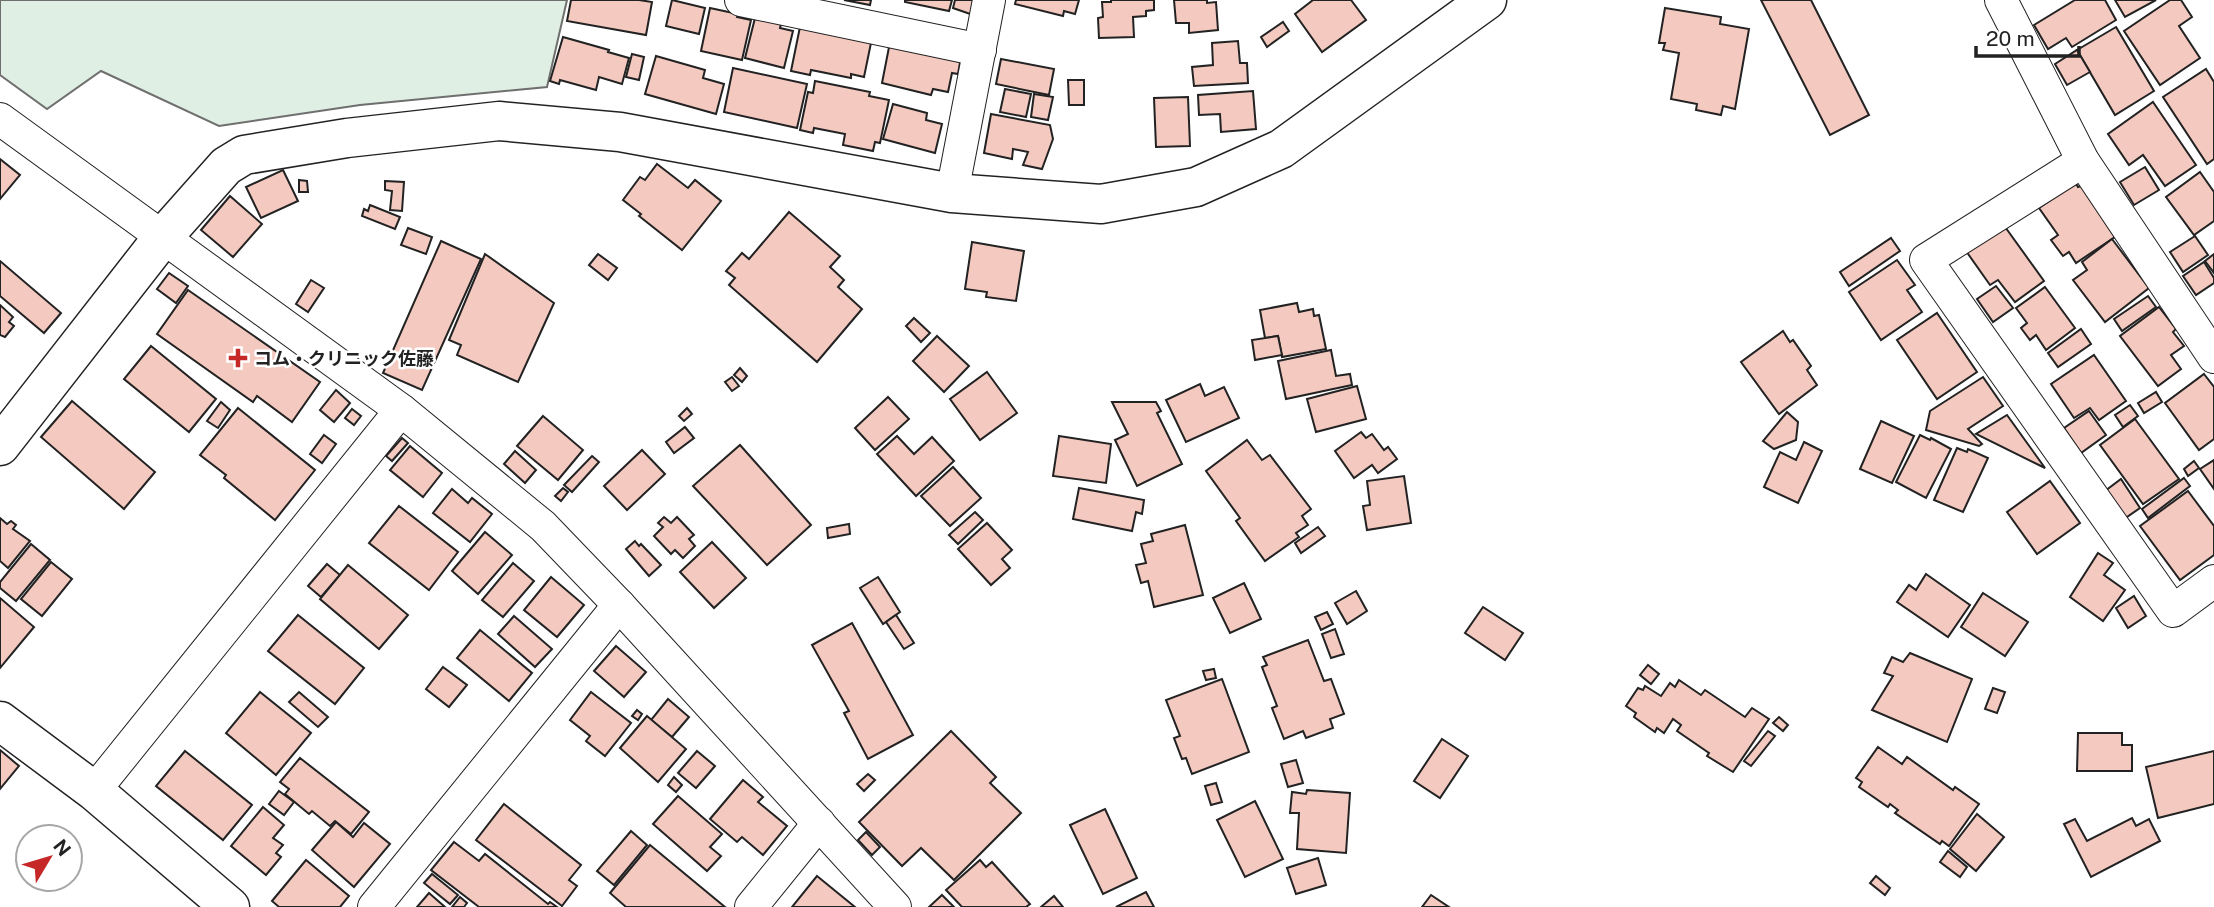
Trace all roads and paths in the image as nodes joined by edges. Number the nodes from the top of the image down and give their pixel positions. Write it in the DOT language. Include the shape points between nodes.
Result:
graph roads {
  1 [pos="741,0"];
  2 [pos="989,0"];
  3 [pos="1487,0"];
  4 [pos="2001,0"];
  5 [pos="980,50"];
  6 [pos="0,119"];
  7 [pos="2083,161"];
  8 [pos="952,193"];
  9 [pos="163,237"];
  10 [pos="2214,357"];
  11 [pos="401,410"];
  12 [pos="0,446"];
  13 [pos="2214,581"];
  14 [pos="619,605"];
  15 [pos="0,721"];
  16 [pos="94,791"];
  17 [pos="819,823"];
  18 [pos="230,907"];
  19 [pos="374,907"];
  20 [pos="751,907"];
  21 [pos="895,907"];
  1 -- 5 [label="street"];
  2 -- 5 [label="street"];
  3 -- 8 [label="street" via="1281,149 1196,187 1101,204"];
  4 -- 7 [label="street"];
  5 -- 8 [label="street"];
  6 -- 9 [label="street"];
  7 -- 10 [label="street"];
  7 -- 13 [label="street" via="1926,260 2173,611"];
  8 -- 9 [label="street" via="620,132 499,121 244,155 226,166"];
  9 -- 11 [label="street"];
  9 -- 12 [label="street"];
  11 -- 14 [label="street" via="543,526"];
  11 -- 16 [label="street"];
  14 -- 17 [label="street"];
  14 -- 19 [label="street"];
  15 -- 16 [label="street"];
  16 -- 18 [label="street"];
  17 -- 20 [label="street"];
  17 -- 21 [label="street"];
}
